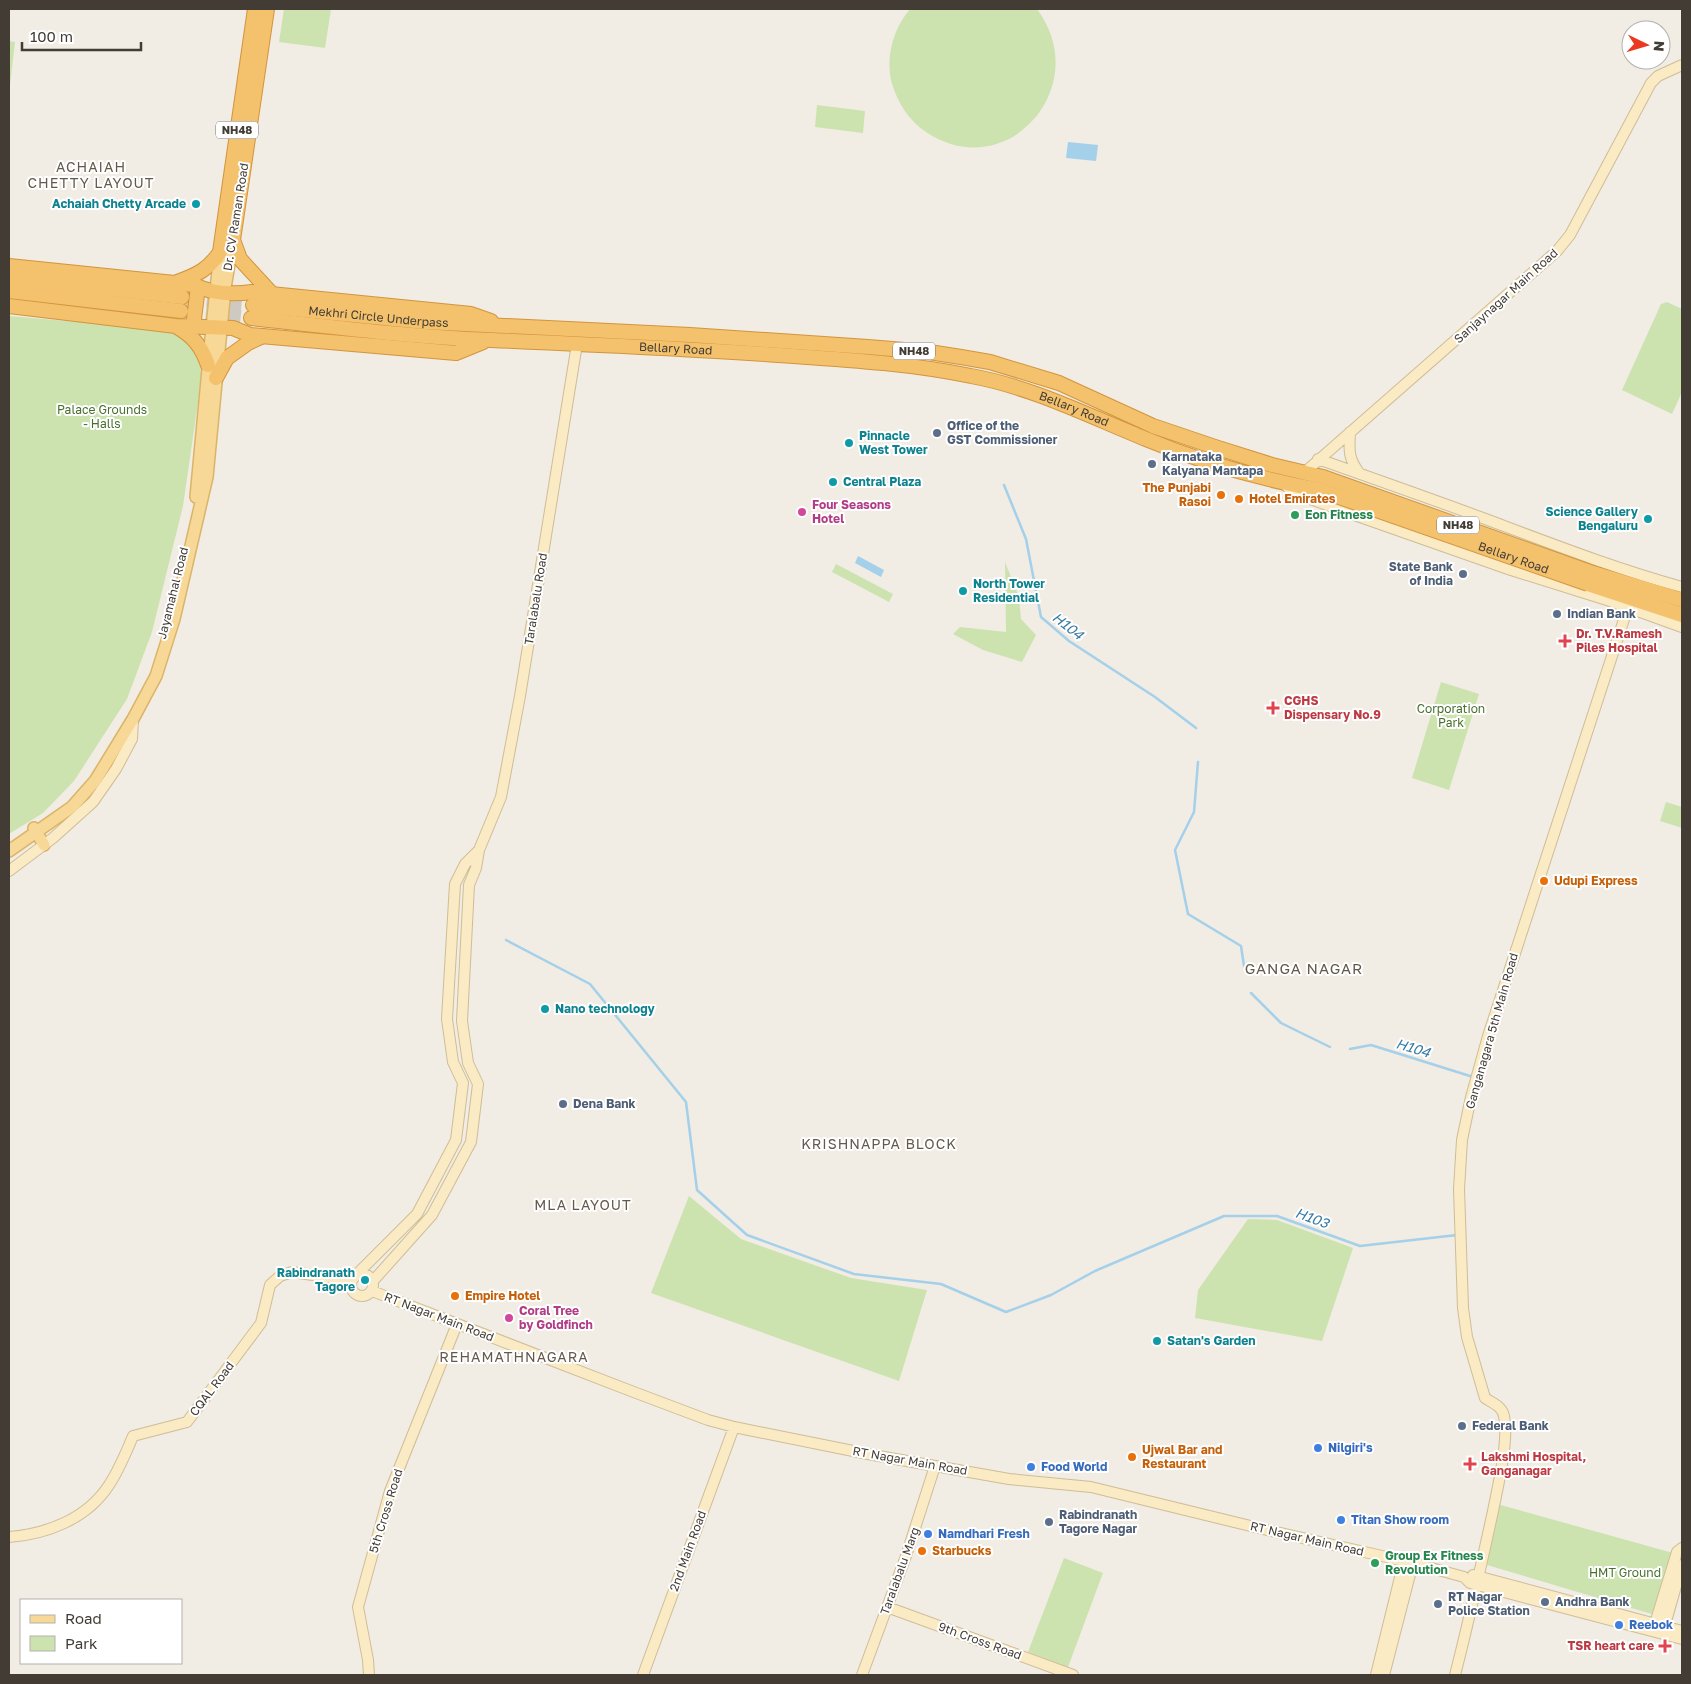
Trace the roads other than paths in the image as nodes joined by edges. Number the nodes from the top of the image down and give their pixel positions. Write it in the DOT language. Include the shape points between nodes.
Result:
graph roads {
  1 [pos="255,9"];
  2 [pos="267,9"];
  3 [pos="1682,65"];
  4 [pos="233,240"];
  5 [pos="220,252"];
  6 [pos="9,266"];
  7 [pos="9,278"];
  8 [pos="174,283"];
  9 [pos="198,287"];
  10 [pos="9,291"];
  11 [pos="272,294"];
  12 [pos="220,295"];
  13 [pos="9,306"];
  14 [pos="176,326"];
  15 [pos="503,326"];
  16 [pos="193,327"];
  17 [pos="216,327"];
  18 [pos="262,336"];
  19 [pos="487,340"];
  20 [pos="577,344"];
  21 [pos="208,365"];
  22 [pos="216,378"];
  23 [pos="1350,432"];
  24 [pos="1312,464"];
  25 [pos="1360,474"];
  26 [pos="1283,483"];
  27 [pos="1321,484"];
  28 [pos="1396,489"];
  29 [pos="1426,496"];
  30 [pos="1383,524"];
  31 [pos="1412,535"];
  32 [pos="1591,578"];
  33 [pos="1645,583"];
  34 [pos="1682,587"];
  35 [pos="1682,600"];
  36 [pos="1631,604"];
  37 [pos="1682,615"];
  38 [pos="1682,627"];
  39 [pos="166,638"];
  40 [pos="147,688"];
  41 [pos="125,735"];
  42 [pos="35,830"];
  43 [pos="9,845"];
  44 [pos="44,845"];
  45 [pos="478,850"];
  46 [pos="9,851"];
  47 [pos="9,871"];
  48 [pos="353,1280"];
  49 [pos="372,1286"];
  50 [pos="457,1324"];
  51 [pos="734,1427"];
  52 [pos="936,1466"];
  53 [pos="9,1537"];
  54 [pos="1682,1548"];
  55 [pos="1409,1562"];
  56 [pos="1682,1565"];
  57 [pos="1478,1580"];
  58 [pos="887,1607"];
  59 [pos="1659,1629"];
  60 [pos="1682,1631"];
  61 [pos="1682,1639"];
  62 [pos="369,1675"];
  63 [pos="642,1675"];
  64 [pos="862,1675"];
  65 [pos="1073,1675"];
  66 [pos="1376,1675"];
  67 [pos="1384,1675"];
  68 [pos="1455,1675"];
  1 -- 5 [label="highway, Dr. CV Raman Road / NH48"];
  2 -- 4 [label="highway, Dr. CV Raman Road / NH48"];
  3 -- 23 [label="street, Sanjaynagar Main Road" via="1651,82 1570,235 1557,251"];
  4 -- 11 [label="highway" via="240,259"];
  4 -- 12 [label="main road, Dr. CV Raman Road"];
  5 -- 8 [label="highway" via="212,264 196,275"];
  5 -- 12 [label="main road, Dr. CV Raman Road / NH48"];
  6 -- 8 [label="highway"];
  7 -- 10 [label="highway" via="182,304"];
  8 -- 9 [label="highway"];
  9 -- 12 [label="highway"];
  9 -- 16 [label="highway"];
  11 -- 12 [label="highway"];
  11 -- 15 [label="highway, NH48" via="471,314"];
  12 -- 17 [label="main road, Jayamahal Road"];
  13 -- 14 [label="highway"];
  14 -- 16 [label="highway"];
  14 -- 21 [label="highway" via="190,334 204,352"];
  15 -- 19 [label="highway, Mekhri Circle Underpass" via="252,311 380,332"];
  15 -- 24 [label="highway, Bellary Road / NH48" via="868,347 961,357 990,362 1059,383 1153,426 1272,465"];
  16 -- 17 [label="highway"];
  17 -- 18 [label="highway, NH48"];
  17 -- 21 [label="main road, Jayamahal Road"];
  17 -- 22 [label="main road, Jayamahal Road"];
  18 -- 19 [label="highway, NH48" via="456,353"];
  18 -- 22 [label="highway" via="227,358"];
  19 -- 20 [label="highway, Bellary Road / NH48"];
  20 -- 26 [label="highway, Bellary Road / NH48" via="856,360 973,376 1024,390 1166,446"];
  20 -- 45 [label="street, Taralabalu Road" via="501,797"];
  21 -- 39 [label="main road, Jayamahal Road" via="196,498"];
  22 -- 39 [label="main road, Jayamahal Road" via="207,477"];
  23 -- 24 [label="street, Sanjaynagar Main Road"];
  23 -- 25 [label="street" via="1348,452"];
  24 -- 25 [label="street"];
  24 -- 27 [label="highway, Bellary Road / NH48"];
  24 -- 28 [label="street"];
  25 -- 28 [label="street"];
  26 -- 27 [label="highway, Bellary Road / NH48"];
  26 -- 30 [label="street" via="1294,493"];
  27 -- 32 [label="highway, Bellary Road / NH48, bridge"];
  28 -- 29 [label="street"];
  28 -- 30 [label="street"];
  29 -- 31 [label="street"];
  29 -- 33 [label="street"];
  30 -- 31 [label="street"];
  31 -- 36 [label="street" via="1511,570"];
  32 -- 33 [label="highway, Bellary Road / NH48"];
  32 -- 36 [label="highway, Bellary Road / NH48"];
  33 -- 34 [label="street"];
  33 -- 35 [label="highway, NH48"];
  36 -- 37 [label="highway, NH48"];
  36 -- 38 [label="street"];
  36 -- 57 [label="street, Ganganagara 5th Main Road" via="1488,1036 1462,1140 1459,1218 1467,1336 1485,1398 1500,1408 1504,1415 1505,1443"];
  39 -- 40 [label="main road, Jayamahal Road"];
  40 -- 41 [label="main road, Jayamahal Road"];
  40 -- 41 [label="main road, Jayamahal Road"];
  41 -- 42 [label="main road, Jayamahal Road" via="73,798"];
  41 -- 44 [label="street" via="116,769 93,802"];
  42 -- 43 [label="main road, Jayamahal Road"];
  42 -- 44 [label="main road"];
  42 -- 46 [label="main road, Jayamahal Road"];
  44 -- 47 [label="street"];
  45 -- 48 [label="street, Taralabalu Road" via="465,864 455,884 447,1019 453,1062 463,1083 456,1140 417,1214"];
  45 -- 49 [label="street, Taralabalu Road" via="476,868 469,885 462,1021 468,1063 478,1084 470,1142 432,1215"];
  48 -- 49 [label="street" via="367,1274"];
  48 -- 49 [label="street" via="353,1291 359,1296 366,1296"];
  48 -- 53 [label="street, CQAL Road" via="292,1272 280,1276 270,1286 261,1323 187,1422 133,1436 109,1485 95,1502 70,1522"];
  49 -- 50 [label="street, RT Nagar Main Road"];
  50 -- 51 [label="street, RT Nagar Main Road" via="708,1420"];
  50 -- 62 [label="street, 5th Cross Road" via="390,1491 358,1607"];
  51 -- 52 [label="street, RT Nagar Main Road"];
  51 -- 63 [label="street, 2nd Main Road"];
  52 -- 55 [label="street, RT Nagar Main Road" via="1009,1479 1091,1487"];
  52 -- 58 [label="street, Taralabalu Marg"];
  54 -- 59 [label="street" via="1677,1552"];
  55 -- 57 [label="street, RT Nagar Main Road" via="1464,1577 1473,1574"];
  55 -- 66 [label="street"];
  55 -- 67 [label="street"];
  56 -- 59 [label="street"];
  57 -- 59 [label="street, RT Nagar Main Road"];
  57 -- 68 [label="street, Ganganagara 5th Main Road"];
  58 -- 64 [label="street, Taralabalu Marg"];
  58 -- 65 [label="street, 9th Cross Road"];
  59 -- 60 [label="street, RT Nagar Main Road"];
  59 -- 61 [label="street, RT Nagar Main Road"];
}
